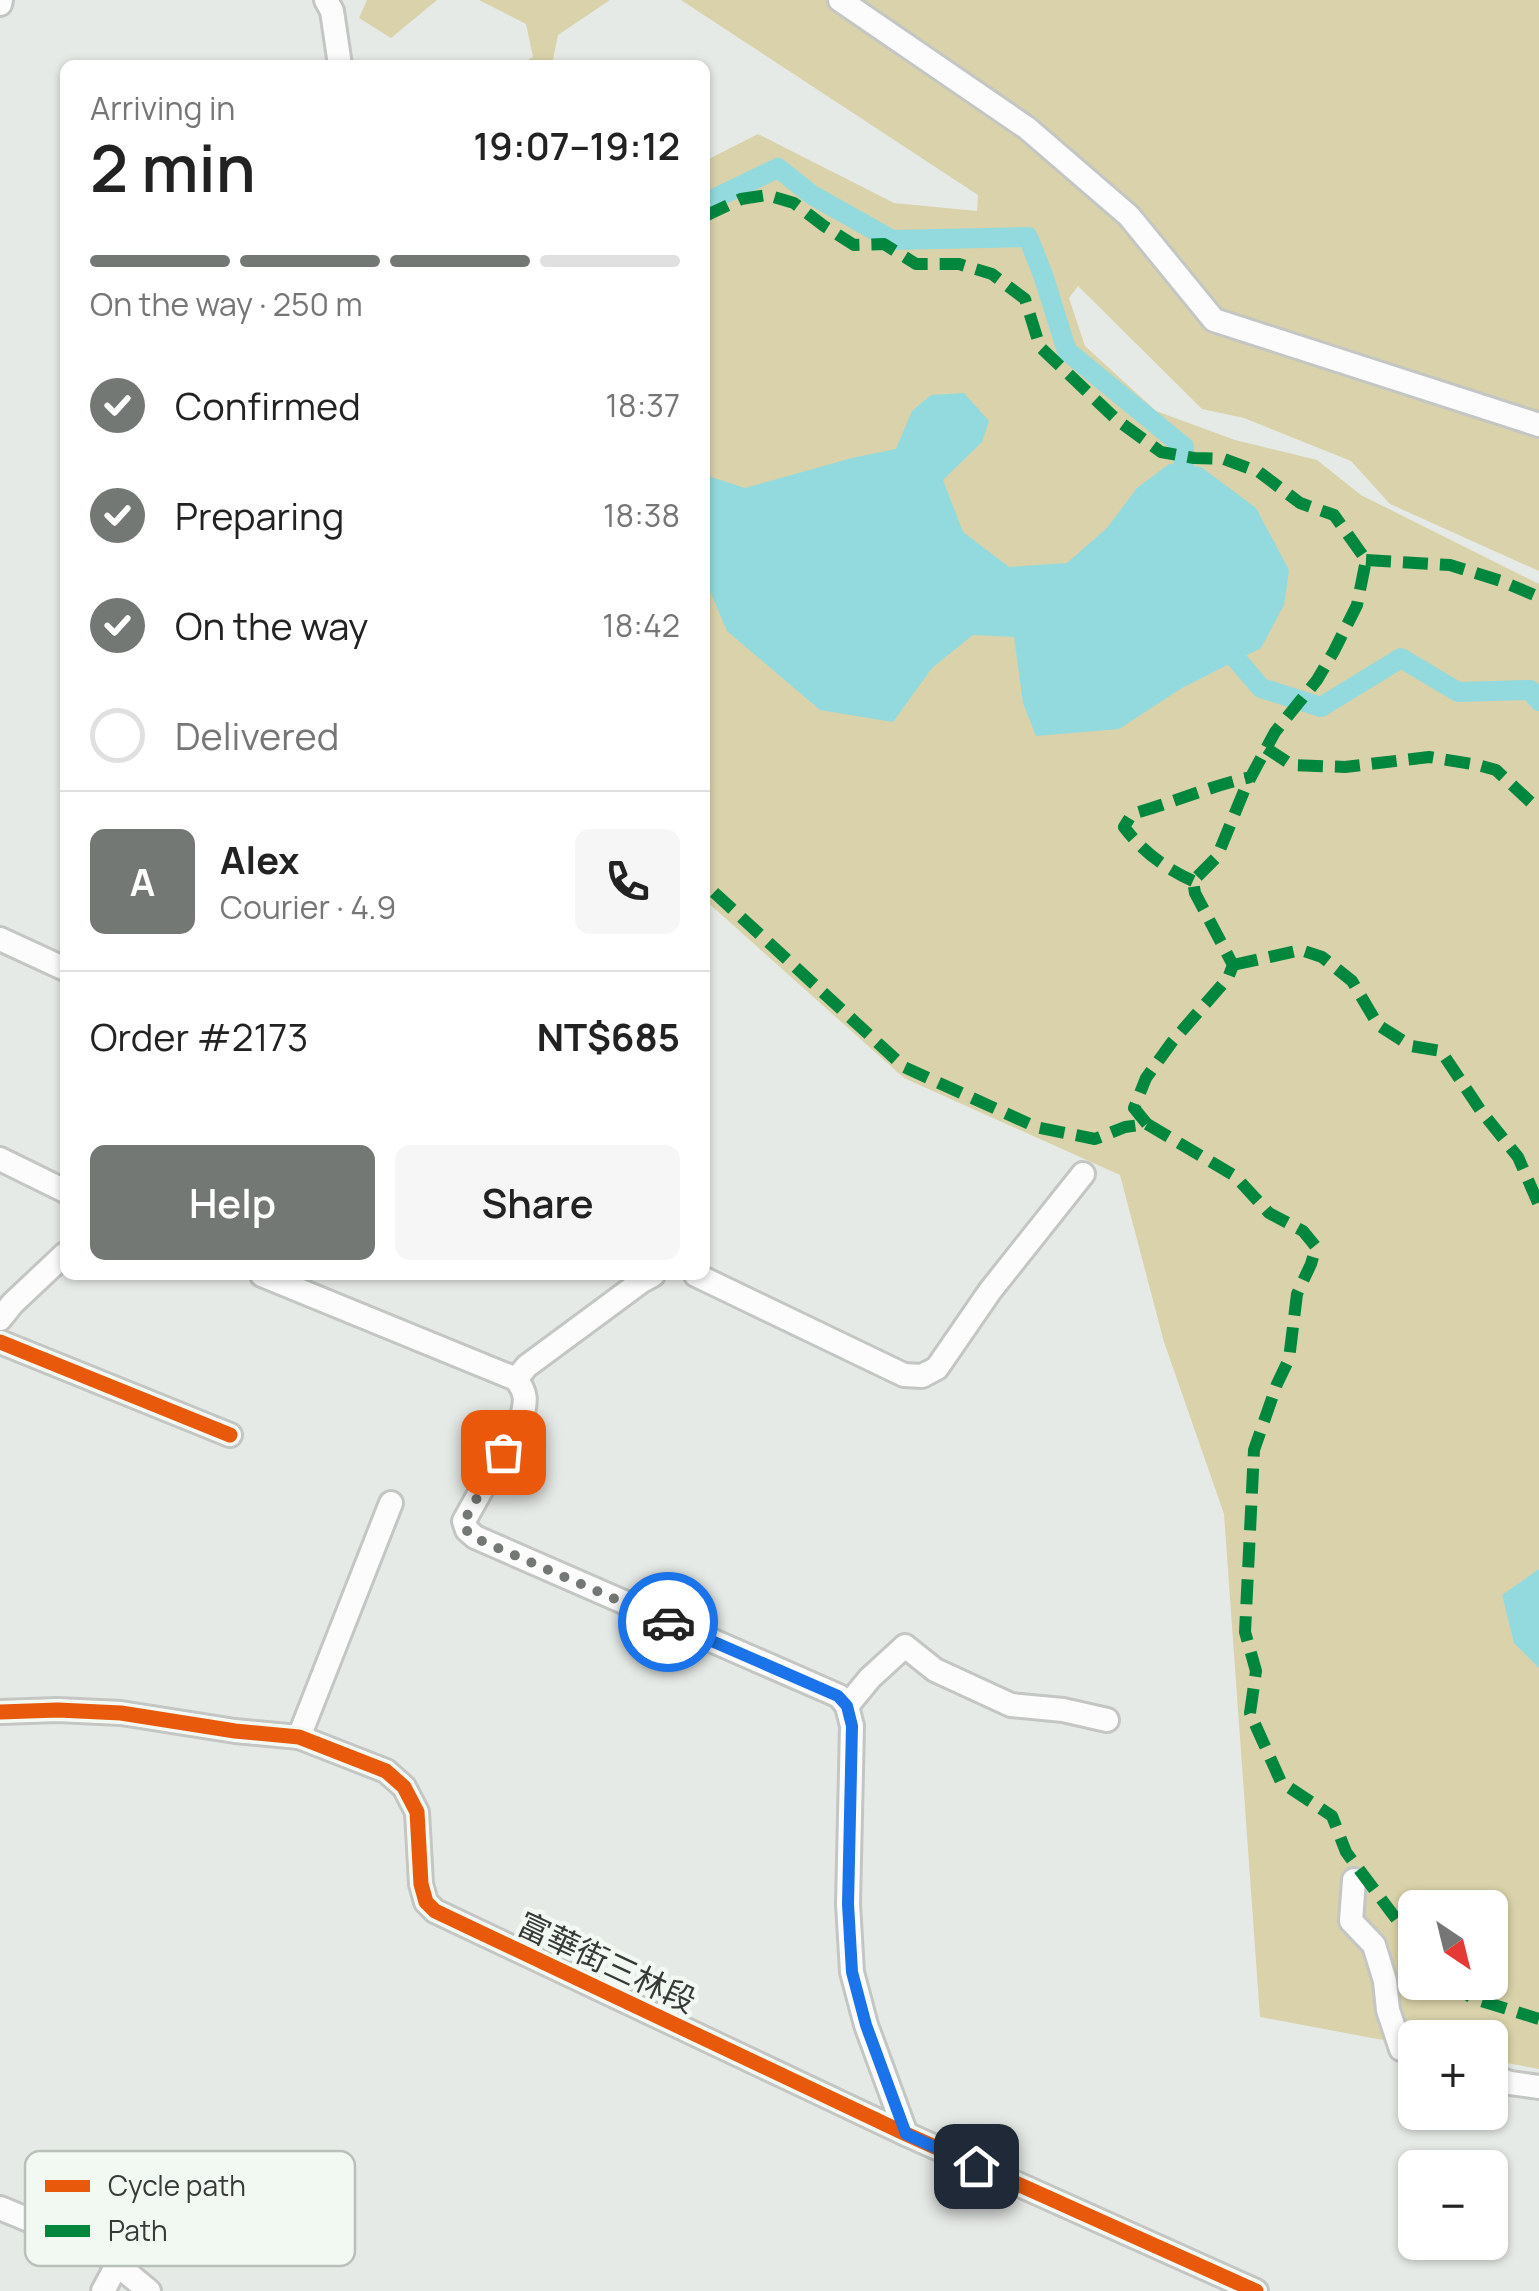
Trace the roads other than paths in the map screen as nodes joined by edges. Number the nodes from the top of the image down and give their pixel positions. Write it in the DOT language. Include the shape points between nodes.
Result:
graph roads {
  1 [pos="326,0"];
  2 [pos="840,0"];
  3 [pos="339,60"];
  4 [pos="1539,425"];
  5 [pos="0,939"];
  6 [pos="60,967"];
  7 [pos="0,1159"];
  8 [pos="1083,1174"];
  9 [pos="60,1189"];
  10 [pos="60,1259"];
  11 [pos="274,1280"];
  12 [pos="642,1280"];
  13 [pos="706,1280"];
  14 [pos="0,1319"];
  15 [pos="0,1342"];
  16 [pos="516,1379"];
  17 [pos="230,1435"];
  18 [pos="391,1503"];
  19 [pos="847,1706"];
  20 [pos="0,1712"];
  21 [pos="1107,1720"];
  22 [pos="299,1738"];
  23 [pos="1354,1880"];
  24 [pos="1398,2040"];
  25 [pos="1508,2081"];
  26 [pos="1539,2087"];
  27 [pos="906,2134"];
  28 [pos="0,2208"];
  29 [pos="25,2218"];
  30 [pos="116,2266"];
  31 [pos="118,2266"];
  32 [pos="103,2291"];
  33 [pos="149,2291"];
  34 [pos="1256,2291"];
  1 -- 3 [label="street"];
  2 -- 4 [label="street" via="1027,128 1086,178 1129,216 1214,320"];
  5 -- 6 [label="street"];
  7 -- 9 [label="street"];
  8 -- 13 [label="street" via="937,1368 922,1376 904,1375"];
  10 -- 14 [label="street"];
  11 -- 16 [label="street"];
  12 -- 16 [label="street"];
  15 -- 17 [label="street"];
  16 -- 19 [label="street" via="526,1400 522,1417 464,1521 466,1530 838,1696"];
  18 -- 22 [label="street"];
  19 -- 21 [label="street" via="905,1646 934,1670 1011,1705"];
  19 -- 27 [label="street" via="852,1972"];
  20 -- 22 [label="street, 富華街三林段" via="120,1713"];
  22 -- 27 [label="street, 富華街三林段" via="386,1771 404,1787 417,1812 421,1884 435,1911"];
  23 -- 24 [label="street" via="1351,1921 1374,1945"];
  25 -- 26 [label="street"];
  27 -- 34 [label="street, 富華街三林段"];
  28 -- 29 [label="street"];
  30 -- 32 [label="street"];
  31 -- 33 [label="street"];
}
